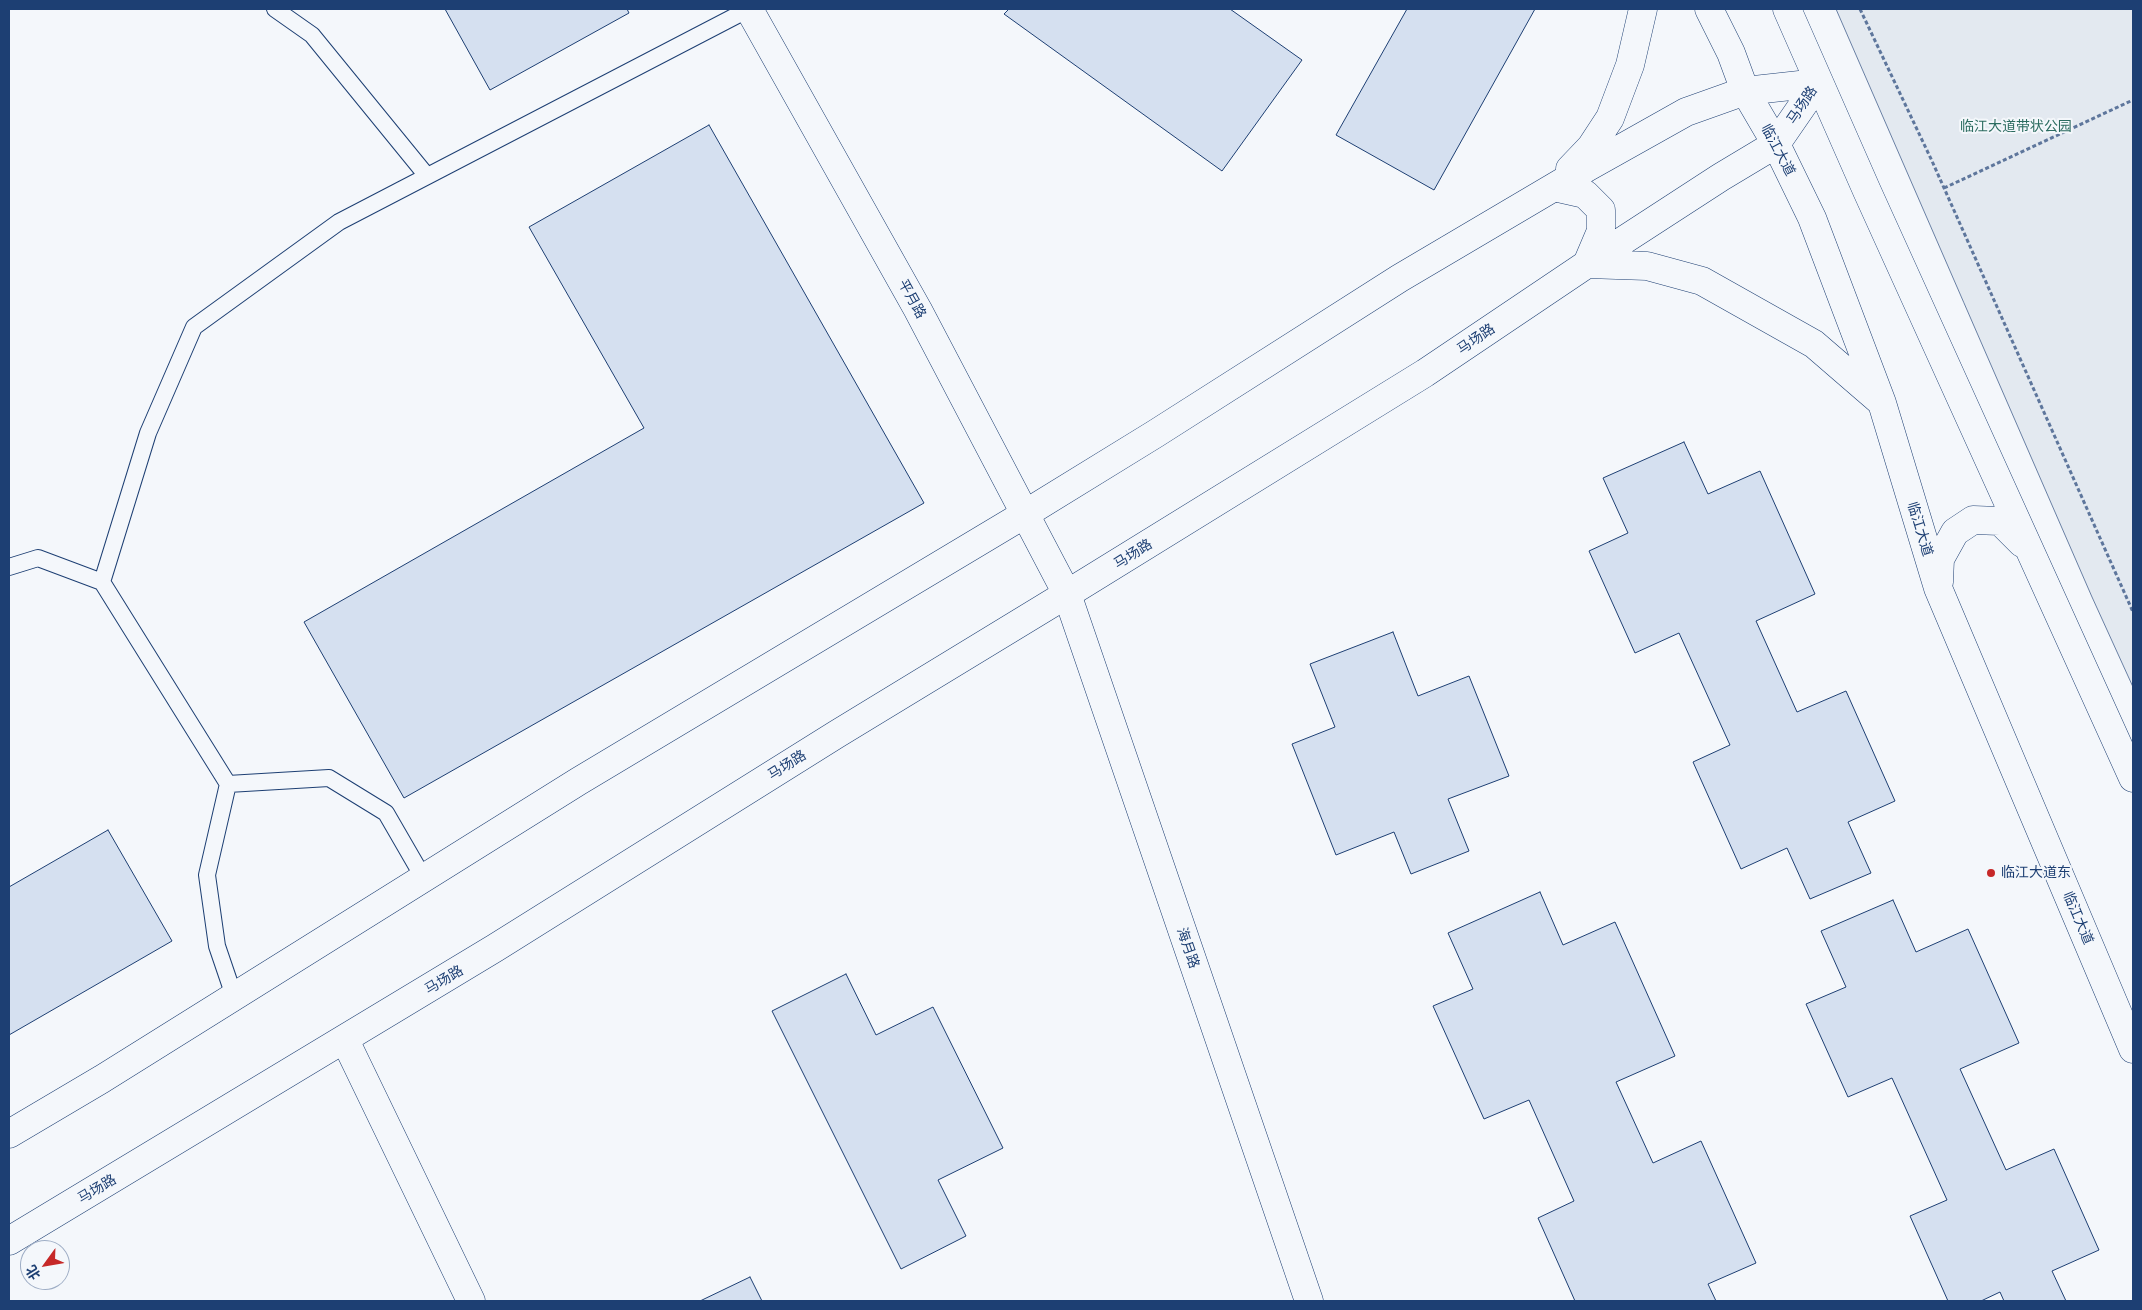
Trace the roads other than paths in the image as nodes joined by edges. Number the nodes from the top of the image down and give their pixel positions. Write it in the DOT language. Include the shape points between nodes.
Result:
graph roads {
  1 [pos="275,9"];
  2 [pos="749,9"];
  3 [pos="1644,9"];
  4 [pos="1709,9"];
  5 [pos="1787,9"];
  6 [pos="1818,82"];
  7 [pos="1745,91"];
  8 [pos="1776,144"];
  9 [pos="427,176"];
  10 [pos="1554,187"];
  11 [pos="1586,264"];
  12 [pos="1882,403"];
  13 [pos="1025,514"];
  14 [pos="2031,552"];
  15 [pos="9,567"];
  16 [pos="102,582"];
  17 [pos="1938,588"];
  18 [pos="1067,594"];
  19 [pos="2133,778"];
  20 [pos="228,784"];
  21 [pos="423,877"];
  22 [pos="234,996"];
  23 [pos="345,1040"];
  24 [pos="2133,1049"];
  25 [pos="9,1134"];
  26 [pos="9,1241"];
  27 [pos="471,1301"];
  28 [pos="1309,1301"];
  1 -- 9 [label="lane" via="312,35"];
  2 -- 9 [label="lane"];
  2 -- 13 [label="main road, 平月路" via="918,310"];
  3 -- 10 [label="main road" via="1630,65 1610,118 1591,147"];
  4 -- 7 [label="main road, 临江大道"];
  5 -- 6 [label="main road"];
  6 -- 7 [label="main road, 马场路"];
  6 -- 8 [label="main road, 马场路"];
  6 -- 14 [label="main road"];
  7 -- 8 [label="main road, 临江大道"];
  7 -- 10 [label="main road, 马场路" via="1686,112"];
  8 -- 11 [label="main road, 马场路"];
  8 -- 12 [label="main road, 临江大道" via="1812,218"];
  9 -- 16 [label="lane" via="339,222 194,327 148,433"];
  10 -- 11 [label="main road" via="1585,194 1601,210 1601,232"];
  10 -- 13 [label="main road, 马场路" via="1400,278"];
  11 -- 12 [label="main road" via="1647,266 1702,281 1814,344"];
  11 -- 18 [label="main road, 马场路" via="1425,373"];
  12 -- 17 [label="main road, 临江大道"];
  13 -- 18 [label="main road, 平月路"];
  13 -- 21 [label="main road, 马场路"];
  14 -- 17 [label="main road" via="2000,521 1974,520 1955,532 1940,559"];
  14 -- 19 [label="main road"];
  15 -- 16 [label="lane" via="38,558"];
  16 -- 20 [label="lane"];
  17 -- 24 [label="main road, 临江大道"];
  18 -- 23 [label="main road, 马场路"];
  18 -- 28 [label="main road, 海月路"];
  20 -- 21 [label="lane" via="329,778 386,813"];
  20 -- 22 [label="lane" via="207,875 217,946"];
  21 -- 22 [label="main road, 马场路"];
  22 -- 25 [label="main road, 马场路"];
  23 -- 26 [label="main road, 马场路"];
  23 -- 27 [label="main road"];
}
